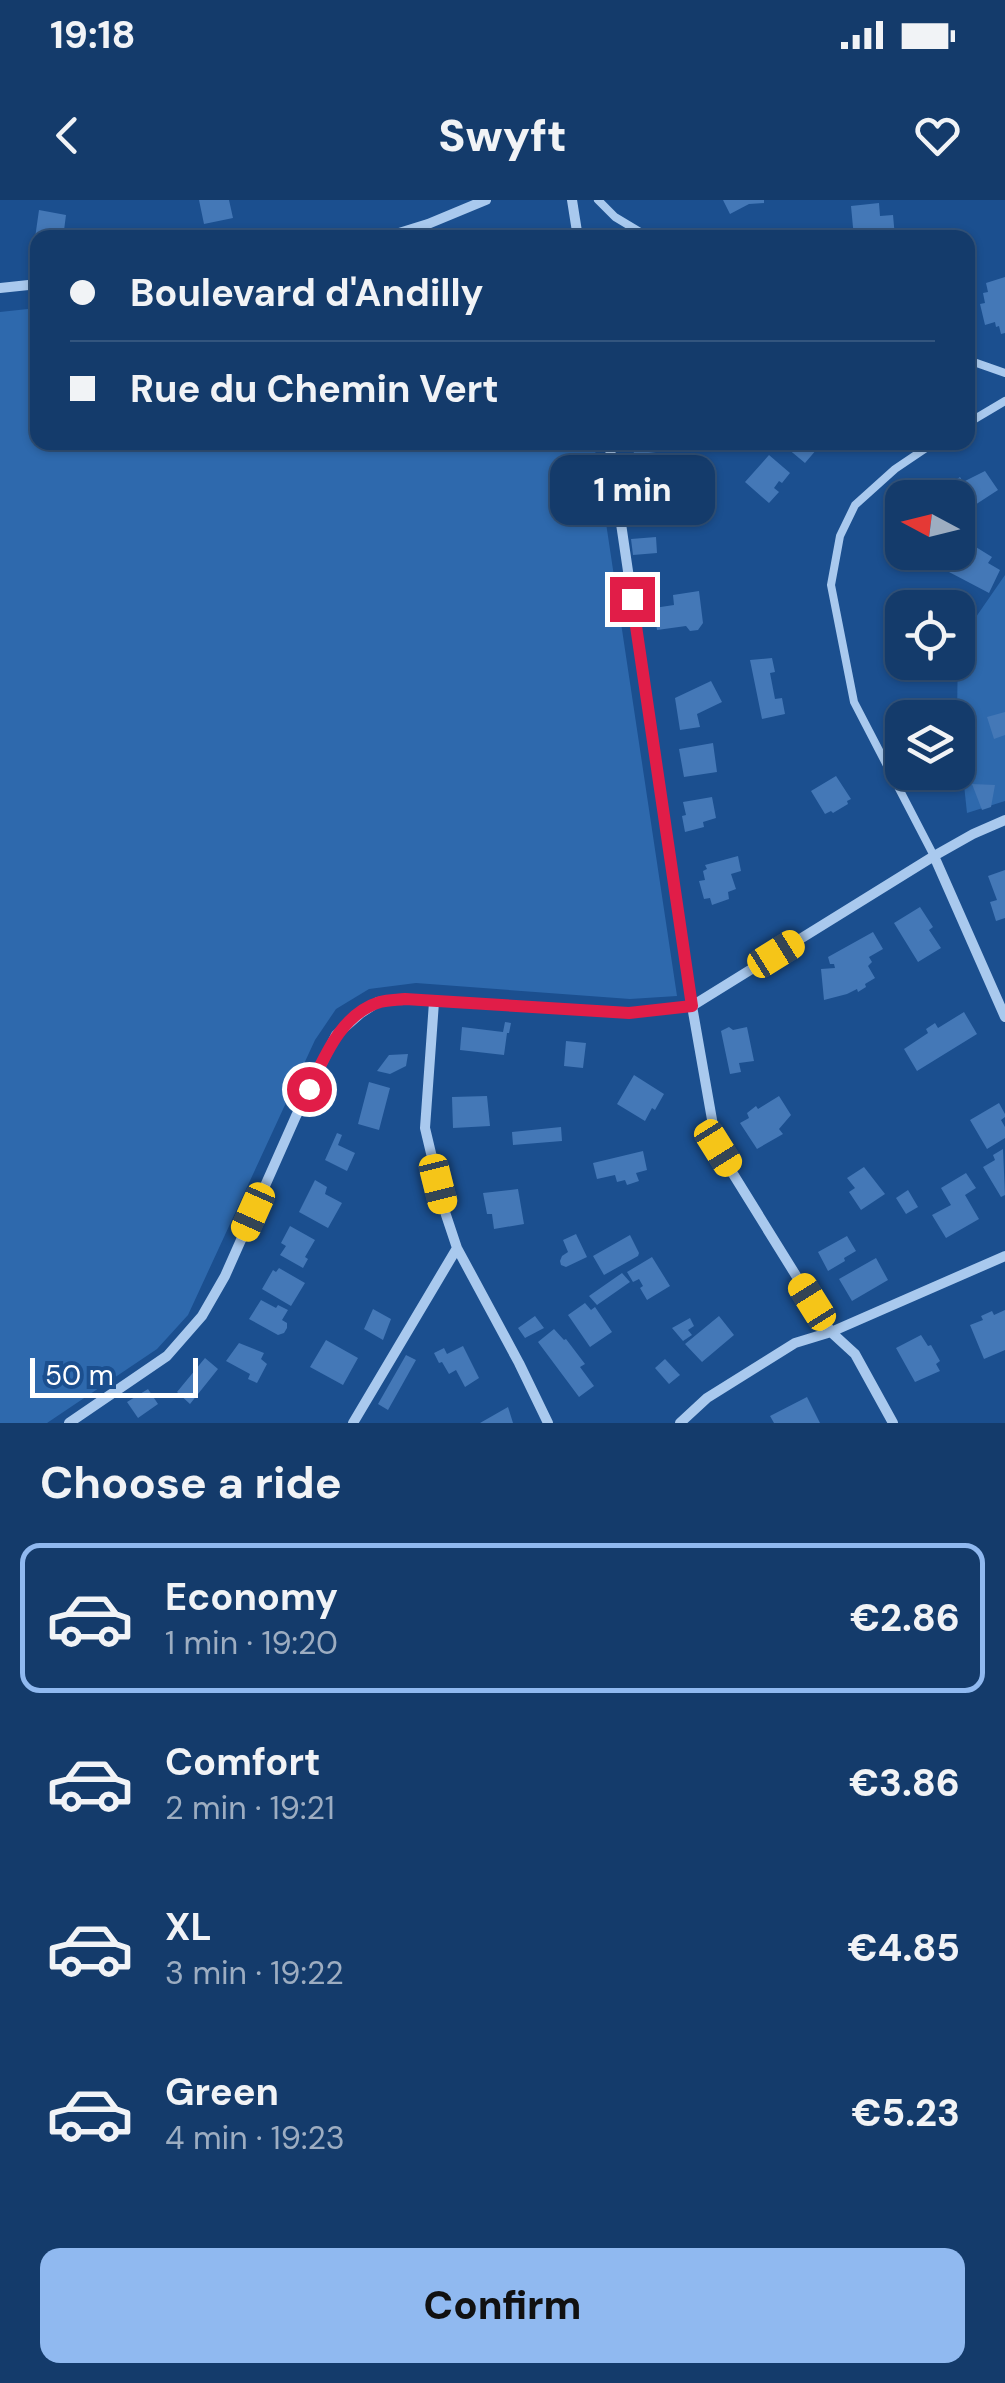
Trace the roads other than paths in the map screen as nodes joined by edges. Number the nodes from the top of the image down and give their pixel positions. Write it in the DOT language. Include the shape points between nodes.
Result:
graph roads {
  1 [pos="486,200"];
  2 [pos="572,200"];
  3 [pos="598,200"];
  4 [pos="460,204"];
  5 [pos="408,230"];
  6 [pos="577,230"];
  7 [pos="637,230"];
  8 [pos="30,285"];
  9 [pos="0,288"];
  10 [pos="975,362"];
  11 [pos="1005,373"];
  12 [pos="1005,401"];
  13 [pos="975,419"];
  14 [pos="609,450"];
  15 [pos="923,450"];
  16 [pos="1005,820"];
  17 [pos="934,856"];
  18 [pos="434,1002"];
  19 [pos="692,1006"];
  20 [pos="1005,1017"];
  21 [pos="457,1248"];
  22 [pos="1005,1256"];
  23 [pos="832,1332"];
  24 [pos="69,1423"];
  25 [pos="353,1423"];
  26 [pos="548,1423"];
  27 [pos="680,1423"];
  28 [pos="893,1423"];
  1 -- 4 [label="street"];
  2 -- 6 [label="street"];
  3 -- 7 [label="lane"];
  4 -- 5 [label="street"];
  8 -- 9 [label="street"];
  10 -- 11 [label="lane"];
  12 -- 13 [label="lane"];
  14 -- 19 [label="street"];
  15 -- 17 [label="lane" via="855,504 840,536 831,585 854,702"];
  16 -- 17 [label="street"];
  17 -- 19 [label="street"];
  17 -- 20 [label="street"];
  18 -- 19 [label="street" via="629,1013"];
  18 -- 21 [label="street" via="425,1128"];
  18 -- 24 [label="street" via="378,1002 336,1035 202,1316 166,1356"];
  19 -- 23 [label="street" via="718,1148"];
  21 -- 25 [label="street"];
  21 -- 26 [label="street"];
  22 -- 23 [label="street"];
  23 -- 27 [label="street" via="796,1343 707,1398"];
  23 -- 28 [label="street" via="854,1354"];
}
